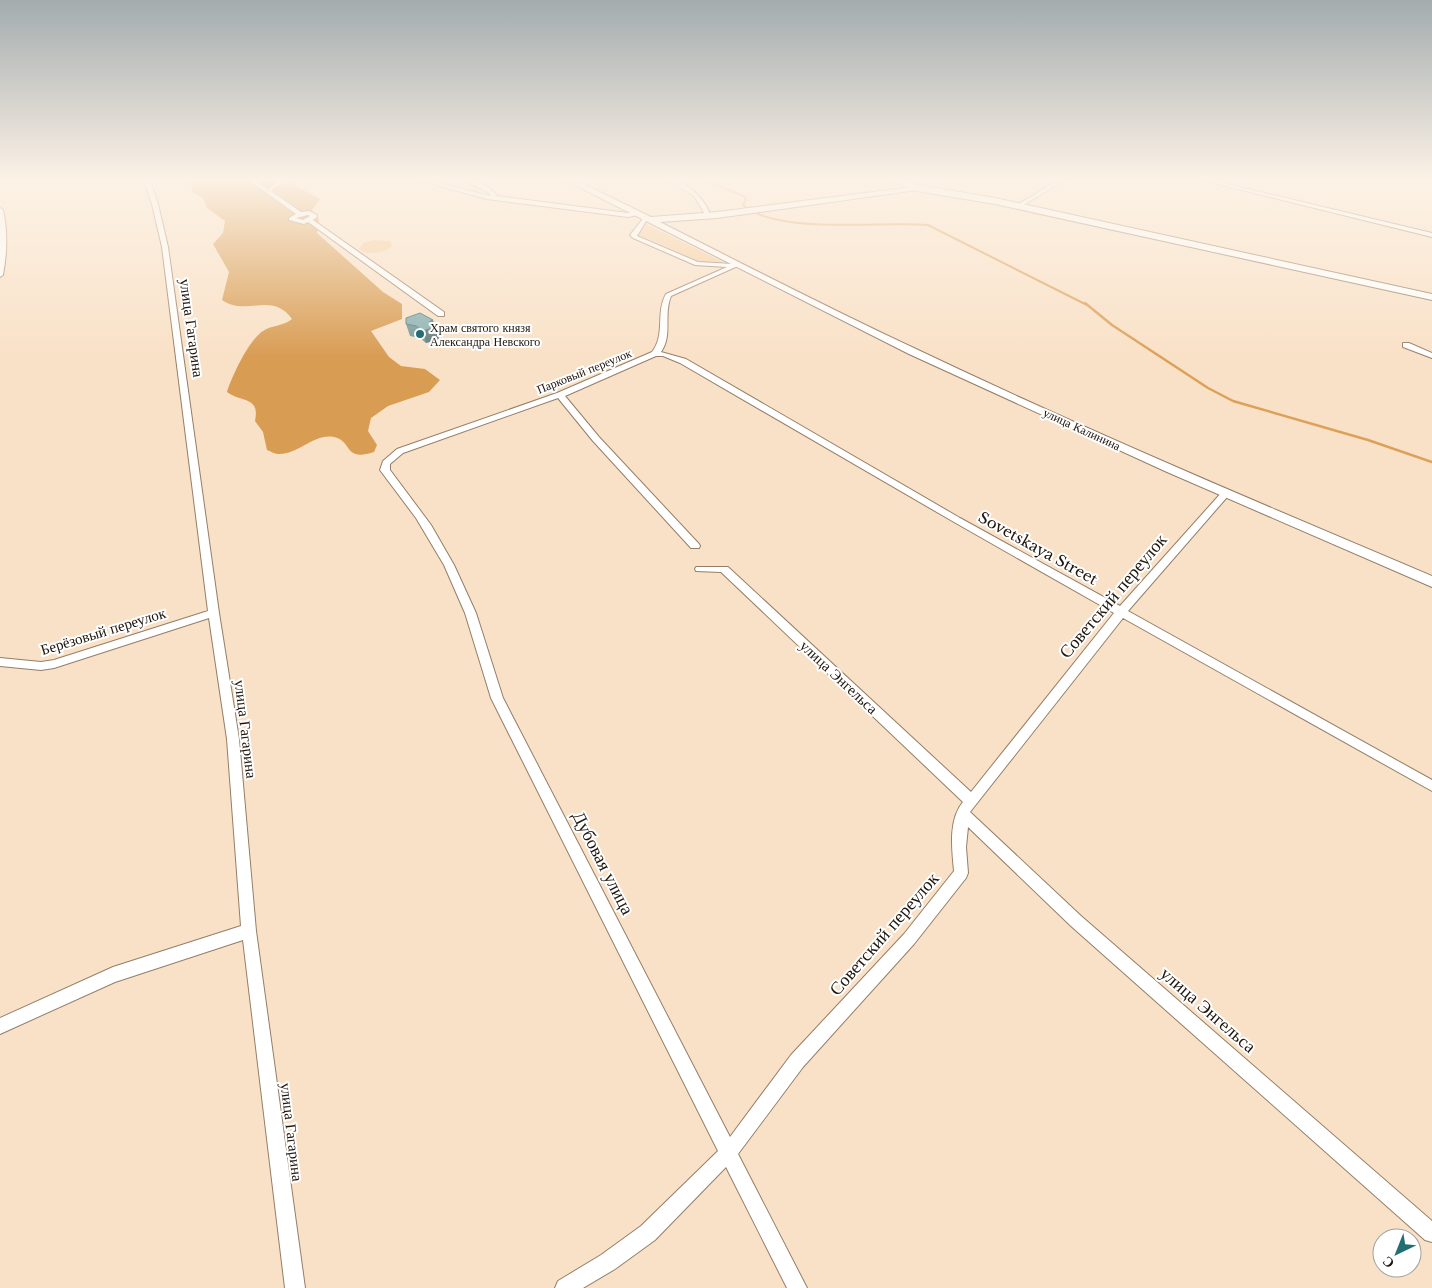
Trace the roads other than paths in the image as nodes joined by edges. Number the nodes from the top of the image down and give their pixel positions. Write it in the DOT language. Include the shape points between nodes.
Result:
graph roads {
  1 [pos="3,238"];
  2 [pos="163,238"];
  3 [pos="335,238"];
  4 [pos="638,238"];
  5 [pos="685,238"];
  6 [pos="1164,238"];
  7 [pos="339,241"];
  8 [pos="326,245"];
  9 [pos="2,256"];
  10 [pos="737,265"];
  11 [pos="0,275"];
  12 [pos="1432,297"];
  13 [pos="441,314"];
  14 [pos="1406,345"];
  15 [pos="655,354"];
  16 [pos="1432,356"];
  17 [pos="560,394"];
  18 [pos="391,457"];
  19 [pos="1225,494"];
  20 [pos="695,546"];
  21 [pos="700,569"];
  22 [pos="1432,582"];
  23 [pos="1122,611"];
  24 [pos="214,613"];
  25 [pos="0,662"];
  26 [pos="1432,786"];
  27 [pos="967,808"];
  28 [pos="249,931"];
  29 [pos="0,1026"];
  30 [pos="730,1151"];
  31 [pos="1432,1232"];
  32 [pos="295,1288"];
  33 [pos="565,1288"];
  34 [pos="797,1288"];
  1 -- 9 [label="street"];
  2 -- 24 [label="street, улица Гагарина"];
  3 -- 7 [label="street"];
  4 -- 10 [label="street, улица Калинина" via="697,264"];
  5 -- 10 [label="street, улица Калинина"];
  6 -- 12 [label="main road"];
  7 -- 8 [label="street"];
  7 -- 13 [label="street" via="384,270"];
  9 -- 11 [label="street"];
  10 -- 15 [label="street, Парковый переулок" via="668,295 664,301 664,340"];
  10 -- 19 [label="street, улица Калинина" via="913,352"];
  14 -- 16 [label="street"];
  15 -- 17 [label="street, Парковый переулок"];
  15 -- 23 [label="street, Sovetskaya Street" via="683,361 957,520"];
  17 -- 18 [label="street, Парковый переулок"];
  17 -- 20 [label="street" via="596,440"];
  18 -- 30 [label="street, Дубовая улица" via="384,470 425,522 450,566 497,698"];
  19 -- 22 [label="street, улица Калинина"];
  19 -- 23 [label="street, Советский переулок"];
  21 -- 27 [label="street, улица Энгельса" via="724,569"];
  23 -- 26 [label="street, Sovetskaya Street"];
  23 -- 27 [label="street, Советский переулок"];
  24 -- 25 [label="street, Берёзовый переулок" via="54,664"];
  24 -- 28 [label="street, улица Гагарина" via="233,738"];
  27 -- 30 [label="street, Советский переулок" via="958,847 960,873 910,939 797,1061"];
  27 -- 31 [label="street, улица Энгельса" via="1076,921"];
  28 -- 29 [label="street" via="113,975"];
  28 -- 32 [label="street, улица Гагарина"];
  30 -- 33 [label="street, Советский переулок" via="648,1233"];
  30 -- 34 [label="street, Дубовая улица"];
}
